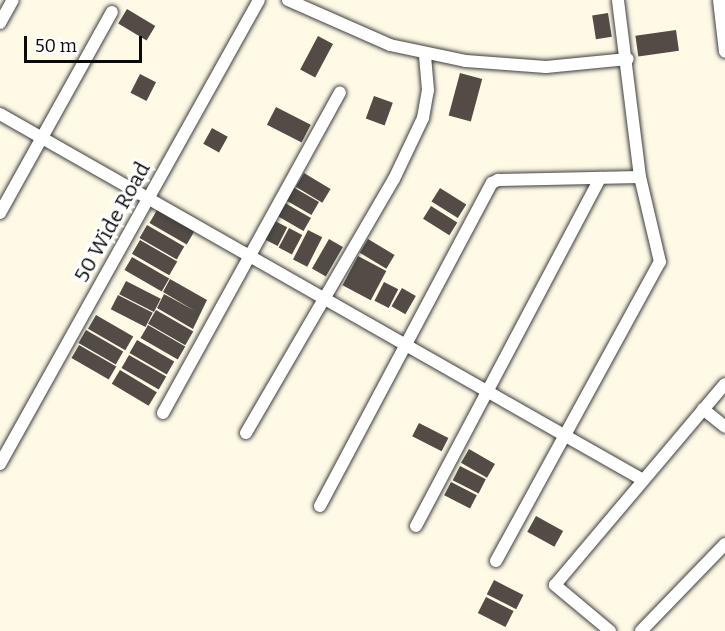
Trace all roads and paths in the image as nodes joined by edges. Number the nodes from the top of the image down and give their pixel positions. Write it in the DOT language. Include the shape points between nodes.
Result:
graph roads {
  1 [pos="13,0"];
  2 [pos="259,0"];
  3 [pos="288,0"];
  4 [pos="618,0"];
  5 [pos="718,0"];
  6 [pos="112,12"];
  7 [pos="0,23"];
  8 [pos="725,52"];
  9 [pos="425,53"];
  10 [pos="628,59"];
  11 [pos="340,93"];
  12 [pos="0,114"];
  13 [pos="42,138"];
  14 [pos="640,177"];
  15 [pos="600,178"];
  16 [pos="148,198"];
  17 [pos="0,213"];
  18 [pos="248,259"];
  19 [pos="325,302"];
  20 [pos="406,347"];
  21 [pos="725,384"];
  22 [pos="485,390"];
  23 [pos="703,409"];
  24 [pos="163,412"];
  25 [pos="725,428"];
  26 [pos="246,433"];
  27 [pos="564,434"];
  28 [pos="0,464"];
  29 [pos="643,480"];
  30 [pos="320,506"];
  31 [pos="416,526"];
  32 [pos="725,544"];
  33 [pos="496,561"];
  34 [pos="610,631"];
  35 [pos="642,631"];
  1 -- 7 [label="street"];
  2 -- 16 [label="street, 50 Wide Road"];
  3 -- 9 [label="street" via="390,45"];
  4 -- 10 [label="street"];
  5 -- 8 [label="street"];
  6 -- 13 [label="street"];
  9 -- 10 [label="street" via="466,61 546,67"];
  9 -- 19 [label="street" via="428,90 423,118 394,179"];
  10 -- 14 [label="street"];
  11 -- 18 [label="street"];
  12 -- 13 [label="street"];
  13 -- 16 [label="street"];
  13 -- 17 [label="street"];
  14 -- 15 [label="street"];
  14 -- 27 [label="street" via="660,262"];
  15 -- 20 [label="street" via="492,183"];
  15 -- 22 [label="street"];
  16 -- 18 [label="street"];
  16 -- 28 [label="street, 50 Wide Road"];
  18 -- 19 [label="street"];
  18 -- 24 [label="street"];
  19 -- 20 [label="street"];
  19 -- 26 [label="street"];
  20 -- 22 [label="street"];
  20 -- 30 [label="street"];
  21 -- 23 [label="street"];
  22 -- 27 [label="street"];
  22 -- 31 [label="street"];
  23 -- 25 [label="street"];
  23 -- 29 [label="street"];
  27 -- 29 [label="street"];
  27 -- 33 [label="street"];
  29 -- 34 [label="street" via="555,585"];
  32 -- 35 [label="street"];
}
